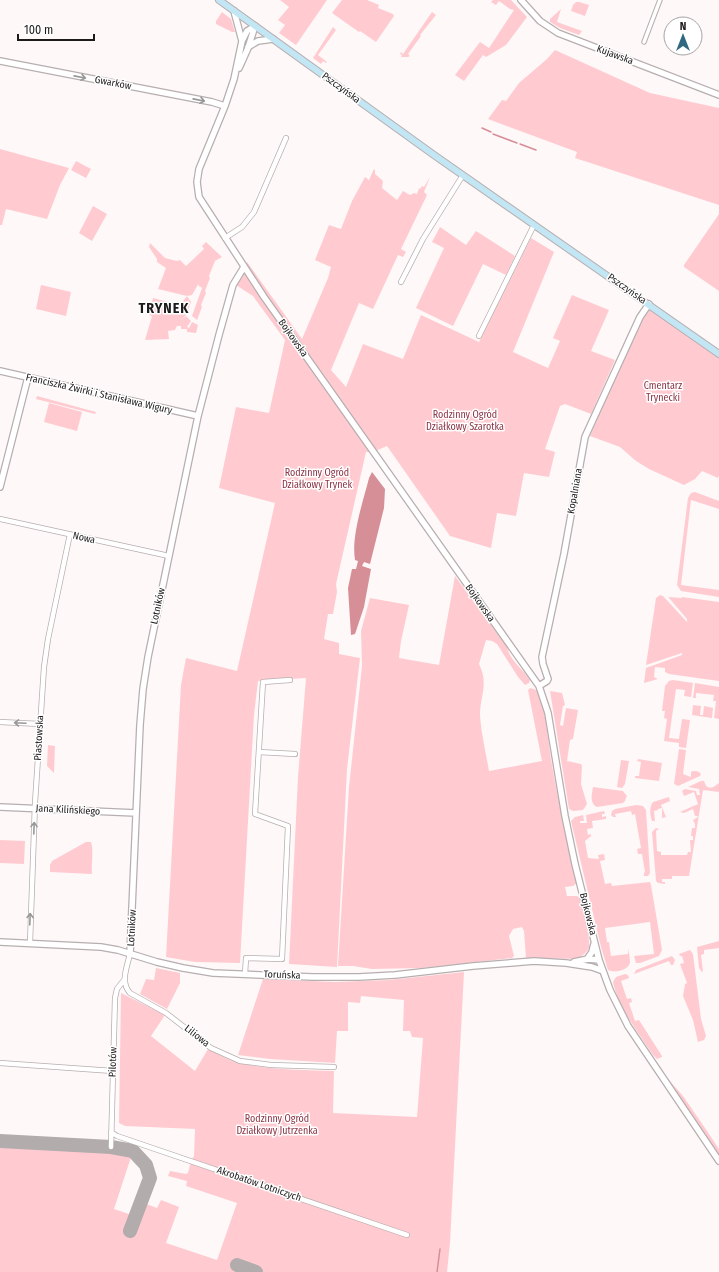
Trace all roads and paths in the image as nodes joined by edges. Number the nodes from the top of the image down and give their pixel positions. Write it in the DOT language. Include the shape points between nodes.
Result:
graph roads {
  1 [pos="219,0"];
  2 [pos="521,0"];
  3 [pos="660,0"];
  4 [pos="234,11"];
  5 [pos="255,26"];
  6 [pos="273,39"];
  7 [pos="242,41"];
  8 [pos="644,42"];
  9 [pos="248,48"];
  10 [pos="0,61"];
  11 [pos="234,79"];
  12 [pos="719,95"];
  13 [pos="225,106"];
  14 [pos="286,138"];
  15 [pos="463,175"];
  16 [pos="534,225"];
  17 [pos="225,238"];
  18 [pos="244,267"];
  19 [pos="401,282"];
  20 [pos="649,304"];
  21 [pos="479,336"];
  22 [pos="719,354"];
  23 [pos="0,371"];
  24 [pos="28,377"];
  25 [pos="198,416"];
  26 [pos="0,488"];
  27 [pos="0,519"];
  28 [pos="70,534"];
  29 [pos="169,556"];
  30 [pos="290,680"];
  31 [pos="539,686"];
  32 [pos="0,722"];
  33 [pos="40,724"];
  34 [pos="259,752"];
  35 [pos="295,754"];
  36 [pos="0,807"];
  37 [pos="35,809"];
  38 [pos="136,813"];
  39 [pos="0,942"];
  40 [pos="595,942"];
  41 [pos="30,943"];
  42 [pos="130,954"];
  43 [pos="599,960"];
  44 [pos="587,963"];
  45 [pos="603,971"];
  46 [pos="245,974"];
  47 [pos="124,980"];
  48 [pos="0,1063"];
  49 [pos="334,1067"];
  50 [pos="113,1071"];
  51 [pos="111,1132"];
  52 [pos="111,1147"];
  53 [pos="719,1161"];
  54 [pos="407,1235"];
  1 -- 4 [label="main road, Pszczyńska"];
  2 -- 12 [label="street, Kujawska" via="540,21 558,33"];
  3 -- 8 [label="street"];
  4 -- 5 [label="main road, Pszczyńska"];
  4 -- 7 [label="street"];
  5 -- 6 [label="main road, Pszczyńska"];
  5 -- 7 [label="street, Bojkowska" via="247,31"];
  5 -- 9 [label="street, Bojkowska"];
  6 -- 9 [label="street" via="258,41"];
  6 -- 15 [label="main road, Pszczyńska"];
  7 -- 11 [label="street, Bojkowska"];
  9 -- 11 [label="street, Bojkowska"];
  10 -- 13 [label="street, Gwarków, one-way"];
  11 -- 13 [label="street, Bojkowska"];
  13 -- 17 [label="street, Bojkowska" via="199,169 197,182 199,197"];
  14 -- 17 [label="street" via="254,212 242,227"];
  15 -- 16 [label="main road, Pszczyńska"];
  15 -- 19 [label="street" via="423,239"];
  16 -- 20 [label="main road, Pszczyńska"];
  16 -- 21 [label="street"];
  17 -- 18 [label="street, Bojkowska"];
  18 -- 25 [label="street, Lotników" via="233,285"];
  18 -- 31 [label="street, Bojkowska"];
  20 -- 22 [label="main road, Pszczyńska"];
  20 -- 31 [label="street, Kopalniana" via="640,317 585,437 543,653 543,664 548,679"];
  23 -- 24 [label="street, Franciszka Żwirki i Stanisława Wigury"];
  24 -- 25 [label="street, Franciszka Żwirki i Stanisława Wigury"];
  24 -- 26 [label="street"];
  25 -- 29 [label="street, Lotników"];
  27 -- 28 [label="street, Nowa"];
  28 -- 29 [label="street, Nowa"];
  28 -- 33 [label="street, Piastowska" via="48,638"];
  29 -- 38 [label="street, Lotników" via="143,689"];
  30 -- 34 [label="street" via="263,682"];
  31 -- 40 [label="street, Bojkowska" via="548,713 565,816"];
  33 -- 32 [label="street, one-way"];
  33 -- 37 [label="street, Piastowska"];
  34 -- 35 [label="street"];
  34 -- 46 [label="street" via="255,814 288,826 282,959 246,958"];
  36 -- 37 [label="street, Jana Kilińskiego"];
  37 -- 38 [label="street, Jana Kilińskiego"];
  41 -- 37 [label="street, Piastowska, one-way"];
  38 -- 42 [label="street, Lotników"];
  39 -- 41 [label="street, Toruńska"];
  40 -- 43 [label="street, Bojkowska"];
  40 -- 44 [label="street"];
  41 -- 42 [label="street, Toruńska" via="95,946"];
  42 -- 46 [label="street, Toruńska" via="183,968"];
  42 -- 47 [label="street"];
  43 -- 44 [label="street" via="594,964"];
  43 -- 45 [label="street, Bojkowska"];
  44 -- 45 [label="street, Toruńska"];
  44 -- 46 [label="street, Toruńska" via="534,961 359,977"];
  45 -- 53 [label="street, Bojkowska" via="628,1026"];
  47 -- 49 [label="street, Liliowa" via="130,993 166,1013 211,1048 240,1061 271,1065"];
  47 -- 50 [label="street, Pilotów" via="117,989 115,998"];
  48 -- 50 [label="street"];
  50 -- 51 [label="street, Pilotów"];
  51 -- 52 [label="street, Pilotów"];
  51 -- 54 [label="street, Akrobatów Lotniczych"];
}
